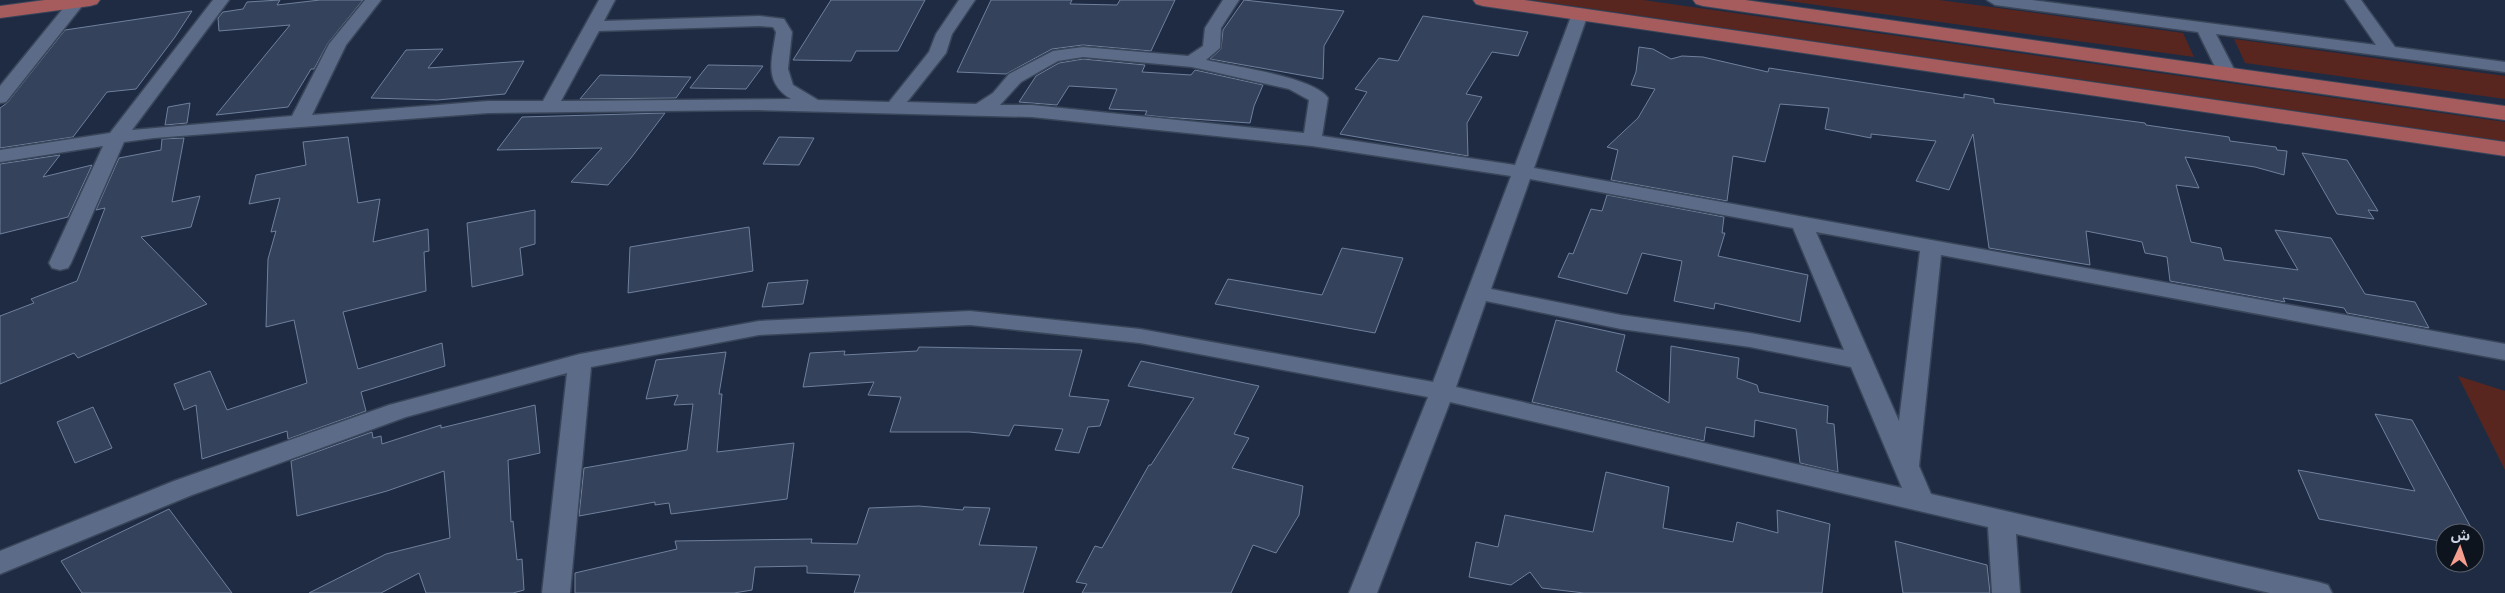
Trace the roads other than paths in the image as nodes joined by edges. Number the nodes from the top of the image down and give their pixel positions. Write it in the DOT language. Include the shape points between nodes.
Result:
graph roads {
  1 [pos="221,0"];
  2 [pos="372,0"];
  3 [pos="607,0"];
  4 [pos="967,0"];
  5 [pos="1231,0"];
  6 [pos="1482,0"];
  7 [pos="1703,0"];
  8 [pos="1996,0"];
  9 [pos="2353,0"];
  10 [pos="84,1"];
  11 [pos="0,12"];
  12 [pos="1580,14"];
  13 [pos="592,26"];
  14 [pos="2205,28"];
  15 [pos="2390,52"];
  16 [pos="1192,62"];
  17 [pos="2505,67"];
  18 [pos="2226,73"];
  19 [pos="0,98"];
  20 [pos="814,105"];
  21 [pos="549,106"];
  22 [pos="894,108"];
  23 [pos="980,110"];
  24 [pos="2505,112"];
  25 [pos="300,121"];
  26 [pos="116,138"];
  27 [pos="1312,140"];
  28 [pos="2505,149"];
  29 [pos="0,156"];
  30 [pos="1522,172"];
  31 [pos="1802,225"];
  32 [pos="1931,248"];
  33 [pos="60,263"];
  34 [pos="1478,293"];
  35 [pos="2505,352"];
  36 [pos="1861,361"];
  37 [pos="580,362"];
  38 [pos="1442,392"];
  39 [pos="1906,467"];
  40 [pos="1921,502"];
  41 [pos="2001,520"];
  42 [pos="0,563"];
  43 [pos="556,593"];
  44 [pos="1363,593"];
  45 [pos="2006,593"];
  46 [pos="2318,593"];
  1 -- 26 [label="street"];
  2 -- 25 [label="street" via="338,44"];
  3 -- 13 [label="street"];
  4 -- 22 [label="street" via="944,34 937,53"];
  5 -- 16 [label="street" via="1213,28 1211,48"];
  6 -- 12 [label="main road"];
  7 -- 18 [label="main road"];
  8 -- 14 [label="street"];
  9 -- 15 [label="street"];
  10 -- 11 [label="main road"];
  10 -- 19 [label="street"];
  12 -- 28 [label="main road"];
  12 -- 30 [label="street"];
  13 -- 20 [label="street" via="778,23 784,32 779,69 785,88"];
  13 -- 21 [label="street"];
  14 -- 15 [label="street"];
  14 -- 18 [label="street"];
  15 -- 17 [label="street"];
  16 -- 23 [label="street" via="1083,52 1053,56 1015,78 999,97"];
  16 -- 27 [label="street" via="1295,85 1320,98"];
  18 -- 24 [label="main road"];
  20 -- 21 [label="street"];
  20 -- 22 [label="street"];
  21 -- 25 [label="street" via="488,107"];
  22 -- 23 [label="street"];
  23 -- 27 [label="street" via="1032,111"];
  25 -- 26 [label="street"];
  26 -- 29 [label="street"];
  26 -- 33 [label="street"];
  27 -- 30 [label="street"];
  30 -- 31 [label="street"];
  30 -- 34 [label="street"];
  31 -- 32 [label="street"];
  31 -- 36 [label="street"];
  32 -- 35 [label="street"];
  32 -- 39 [label="street"];
  34 -- 36 [label="street" via="1621,322 1750,340"];
  34 -- 38 [label="street"];
  36 -- 39 [label="street"];
  37 -- 38 [label="street" via="759,328 970,318 1140,336"];
  37 -- 42 [label="street" via="398,411 183,488"];
  37 -- 43 [label="street"];
  38 -- 40 [label="street"];
  38 -- 44 [label="street"];
  39 -- 40 [label="street"];
  40 -- 41 [label="street"];
  41 -- 45 [label="street"];
  41 -- 46 [label="street"];
}
